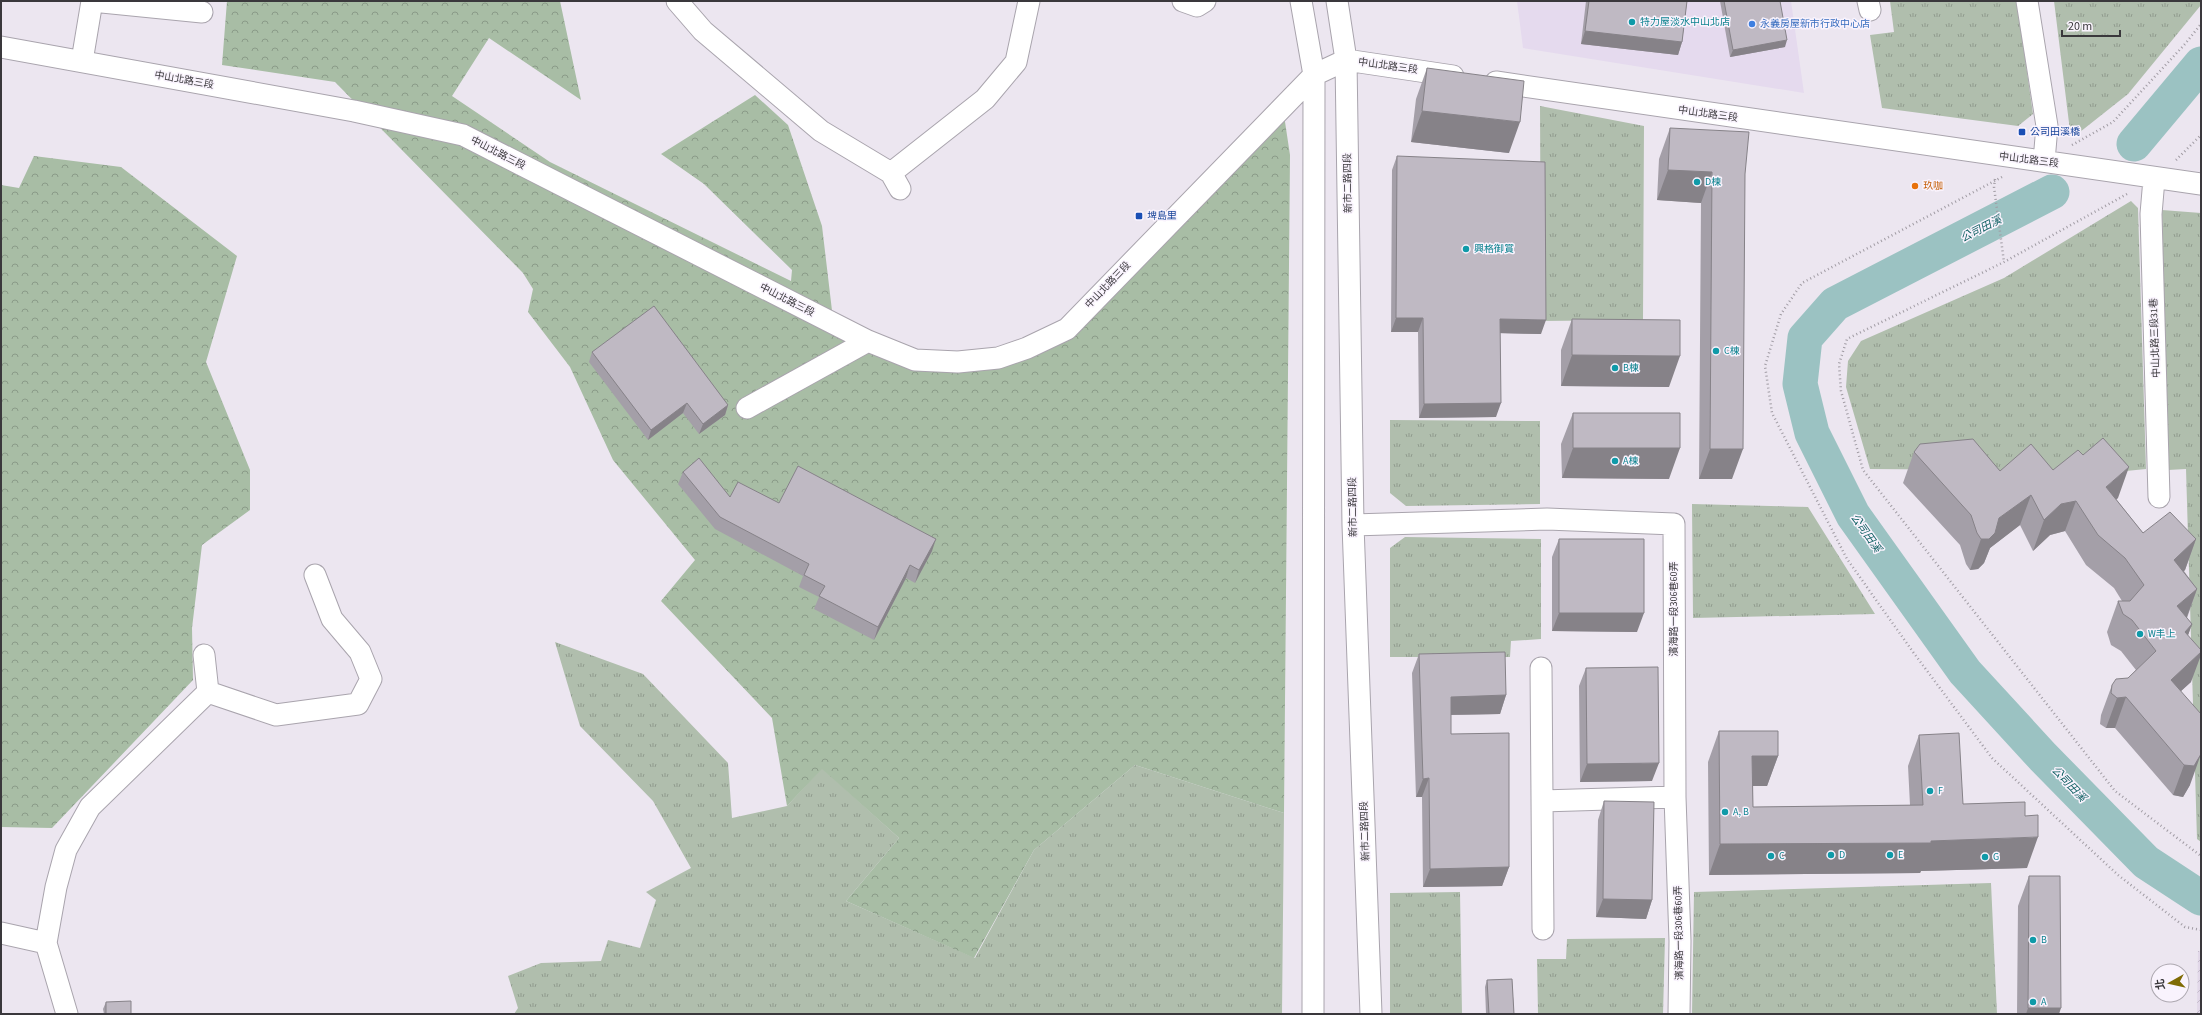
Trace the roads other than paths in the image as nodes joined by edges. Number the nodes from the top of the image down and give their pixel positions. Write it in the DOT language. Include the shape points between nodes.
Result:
graph roads {
  1 [pos="677,1"];
  2 [pos="1029,1"];
  3 [pos="1184,1"];
  4 [pos="1205,1"];
  5 [pos="1301,1"];
  6 [pos="1337,1"];
  7 [pos="2027,1"];
  8 [pos="202,12"];
  9 [pos="1,47"];
  10 [pos="1346,60"];
  11 [pos="82,61"];
  12 [pos="1314,75"];
  13 [pos="2044,161"];
  14 [pos="2154,179"];
  15 [pos="2201,184"];
  16 [pos="868,341"];
  17 [pos="747,408"];
  18 [pos="2159,497"];
  19 [pos="1353,525"];
  20 [pos="315,575"];
  21 [pos="204,655"];
  22 [pos="1541,668"];
  23 [pos="208,692"];
  24 [pos="1675,797"];
  25 [pos="1542,801"];
  26 [pos="1543,928"];
  27 [pos="1,933"];
  28 [pos="46,943"];
  29 [pos="67,1014"];
  30 [pos="1313,1014"];
  31 [pos="1371,1014"];
  32 [pos="1679,1014"];
  1 -- 2 [label="street" via="703,31 821,131 895,181 985,99 1016,62"];
  3 -- 4 [label="street" via="1197,6"];
  5 -- 12 [label="street"];
  6 -- 10 [label="street, 新市二路四段"];
  7 -- 13 [label="street" via="2047,126"];
  8 -- 11 [label="street" via="92,1"];
  9 -- 11 [label="street, 中山北路三段"];
  10 -- 12 [label="street, 中山北路三段"];
  10 -- 13 [label="street, 中山北路三段"];
  10 -- 19 [label="street, 新市二路四段"];
  11 -- 16 [label="street, 中山北路三段" via="354,111 463,135"];
  12 -- 16 [label="street, 中山北路三段" via="1067,329 1027,348 998,358 958,362 914,360"];
  12 -- 30 [label="street"];
  13 -- 14 [label="street, 中山北路三段"];
  14 -- 15 [label="street, 中山北路三段"];
  14 -- 18 [label="street, 中山北路三段31巷" via="2151,214"];
  16 -- 17 [label="street"];
  19 -- 24 [label="street, 濱海路一段306巷60弄" via="1547,519 1674,524"];
  19 -- 31 [label="street, 新市二路四段"];
  20 -- 23 [label="street" via="332,619 360,652 371,679 358,704 276,714"];
  21 -- 23 [label="street"];
  22 -- 25 [label="street"];
  23 -- 28 [label="street" via="90,807 66,850"];
  24 -- 25 [label="street"];
  24 -- 32 [label="street, 濱海路一段306巷60弄" via="1680,941"];
  25 -- 26 [label="street"];
  27 -- 28 [label="street"];
  28 -- 29 [label="street"];
}
